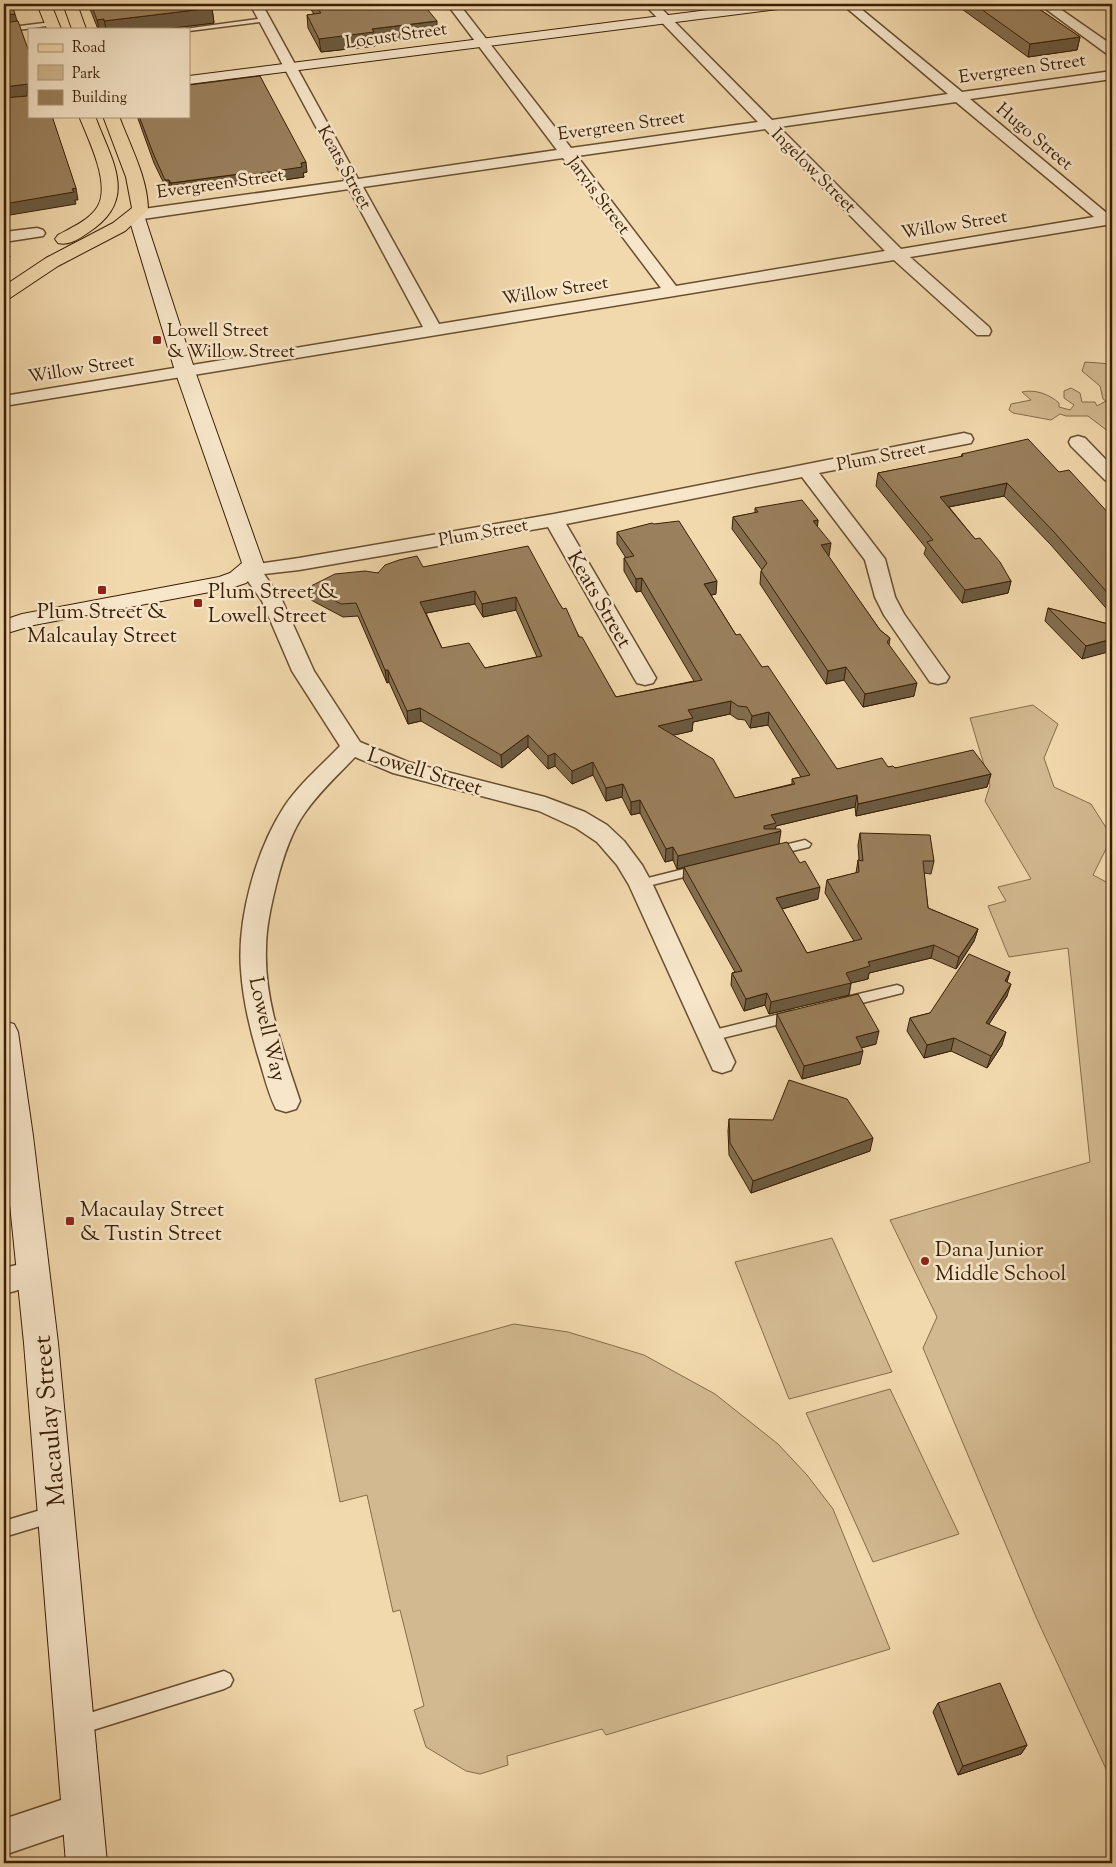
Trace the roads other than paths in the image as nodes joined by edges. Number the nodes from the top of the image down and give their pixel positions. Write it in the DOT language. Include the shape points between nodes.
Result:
graph roads {
  1 [pos="44,4"];
  2 [pos="70,4"];
  3 [pos="256,4"];
  4 [pos="453,4"];
  5 [pos="650,4"];
  6 [pos="786,4"];
  7 [pos="848,4"];
  8 [pos="1045,4"];
  9 [pos="665,19"];
  10 [pos="265,20"];
  11 [pos="53,26"];
  12 [pos="28,28"];
  13 [pos="28,28"];
  14 [pos="79,28"];
  15 [pos="190,29"];
  16 [pos="4,30"];
  17 [pos="481,42"];
  18 [pos="1112,52"];
  19 [pos="290,68"];
  20 [pos="1112,75"];
  21 [pos="190,80"];
  22 [pos="960,97"];
  23 [pos="88,118"];
  24 [pos="112,118"];
  25 [pos="768,124"];
  26 [pos="567,153"];
  27 [pos="109,183"];
  28 [pos="354,183"];
  29 [pos="136,215"];
  30 [pos="1109,220"];
  31 [pos="37,233"];
  32 [pos="4,237"];
  33 [pos="898,254"];
  34 [pos="4,278"];
  35 [pos="672,291"];
  36 [pos="4,294"];
  37 [pos="434,331"];
  38 [pos="983,331"];
  39 [pos="185,372"];
  40 [pos="4,400"];
  41 [pos="964,439"];
  42 [pos="1078,442"];
  43 [pos="807,471"];
  44 [pos="1112,476"];
  45 [pos="554,520"];
  46 [pos="250,570"];
  47 [pos="4,627"];
  48 [pos="938,677"];
  49 [pos="645,678"];
  50 [pos="352,747"];
  51 [pos="805,844"];
  52 [pos="766,854"];
  53 [pos="708,867"];
  54 [pos="640,884"];
  55 [pos="897,990"];
  56 [pos="832,1006"];
  57 [pos="803,1013"];
  58 [pos="4,1032"];
  59 [pos="710,1036"];
  60 [pos="722,1062"];
  61 [pos="7,1078"];
  62 [pos="286,1101"];
  63 [pos="19,1277"];
  64 [pos="56,1513"];
  65 [pos="4,1529"];
  66 [pos="224,1680"];
  67 [pos="75,1727"];
  68 [pos="82,1811"];
  69 [pos="4,1837"];
  70 [pos="87,1863"];
  1 -- 11 [label="main road"];
  2 -- 14 [label="main road"];
  3 -- 10 [label="street, Keats Street"];
  4 -- 17 [label="street, Jarvis Street"];
  5 -- 9 [label="street, Ingelow Street"];
  6 -- 9 [label="street, Locust Street"];
  7 -- 22 [label="street, Hugo Street"];
  8 -- 18 [label="street"];
  9 -- 17 [label="street, Locust Street"];
  9 -- 25 [label="street, Ingelow Street"];
  10 -- 15 [label="lane"];
  10 -- 19 [label="street, Keats Street"];
  11 -- 12 [label="lane"];
  13 -- 16 [label="lane"];
  17 -- 19 [label="street, Locust Street"];
  17 -- 26 [label="street, Jarvis Street"];
  19 -- 21 [label="street, Locust Street"];
  19 -- 28 [label="street, Keats Street"];
  20 -- 22 [label="street, Evergreen Street"];
  22 -- 25 [label="street, Evergreen Street"];
  22 -- 30 [label="street, Hugo Street"];
  23 -- 27 [label="main road"];
  24 -- 29 [label="main road" via="136,187 140,206"];
  25 -- 26 [label="street, Evergreen Street"];
  25 -- 33 [label="street, Ingelow Street"];
  26 -- 28 [label="street, Evergreen Street"];
  26 -- 35 [label="street, Jarvis Street"];
  27 -- 29 [label="main road"];
  27 -- 34 [label="main road" via="108,202 94,220"];
  28 -- 29 [label="street, Evergreen Street"];
  28 -- 37 [label="street, Keats Street"];
  29 -- 36 [label="main road" via="113,231 47,265"];
  29 -- 39 [label="street"];
  30 -- 33 [label="street, Willow Street"];
  31 -- 32 [label="street"];
  33 -- 35 [label="street, Willow Street"];
  33 -- 38 [label="street, Ingelow Street"];
  35 -- 37 [label="street, Willow Street"];
  37 -- 39 [label="street, Willow Street"];
  39 -- 40 [label="street, Willow Street"];
  39 -- 46 [label="street" via="253,561"];
  41 -- 43 [label="street, Plum Street"];
  42 -- 44 [label="street"];
  43 -- 45 [label="street, Plum Street"];
  43 -- 48 [label="street" via="876,559 885,597 894,615"];
  45 -- 46 [label="street, Plum Street"];
  45 -- 49 [label="street, Keats Street"];
  46 -- 47 [label="street, Plum Street" via="223,583 30,619"];
  46 -- 50 [label="street, Lowell Street" via="272,600 303,670"];
  50 -- 54 [label="street, Lowell Street" via="401,768 564,812 605,836 620,851"];
  50 -- 62 [label="street, Lowell Way" via="306,795 291,816 268,869 256,922 254,966 258,1000"];
  51 -- 52 [label="lane"];
  53 -- 54 [label="lane"];
  54 -- 59 [label="street, Lowell Street"];
  55 -- 56 [label="lane"];
  57 -- 59 [label="lane"];
  58 -- 61 [label="street, Macaulay Street"];
  59 -- 60 [label="street, Lowell Street"];
  61 -- 63 [label="street, Macaulay Street"];
  63 -- 64 [label="street, Macaulay Street"];
  64 -- 65 [label="lane"];
  64 -- 67 [label="street, Macaulay Street"];
  66 -- 67 [label="lane"];
  67 -- 68 [label="street, Macaulay Street"];
  68 -- 69 [label="street"];
  68 -- 70 [label="street, Macaulay Street"];
}
